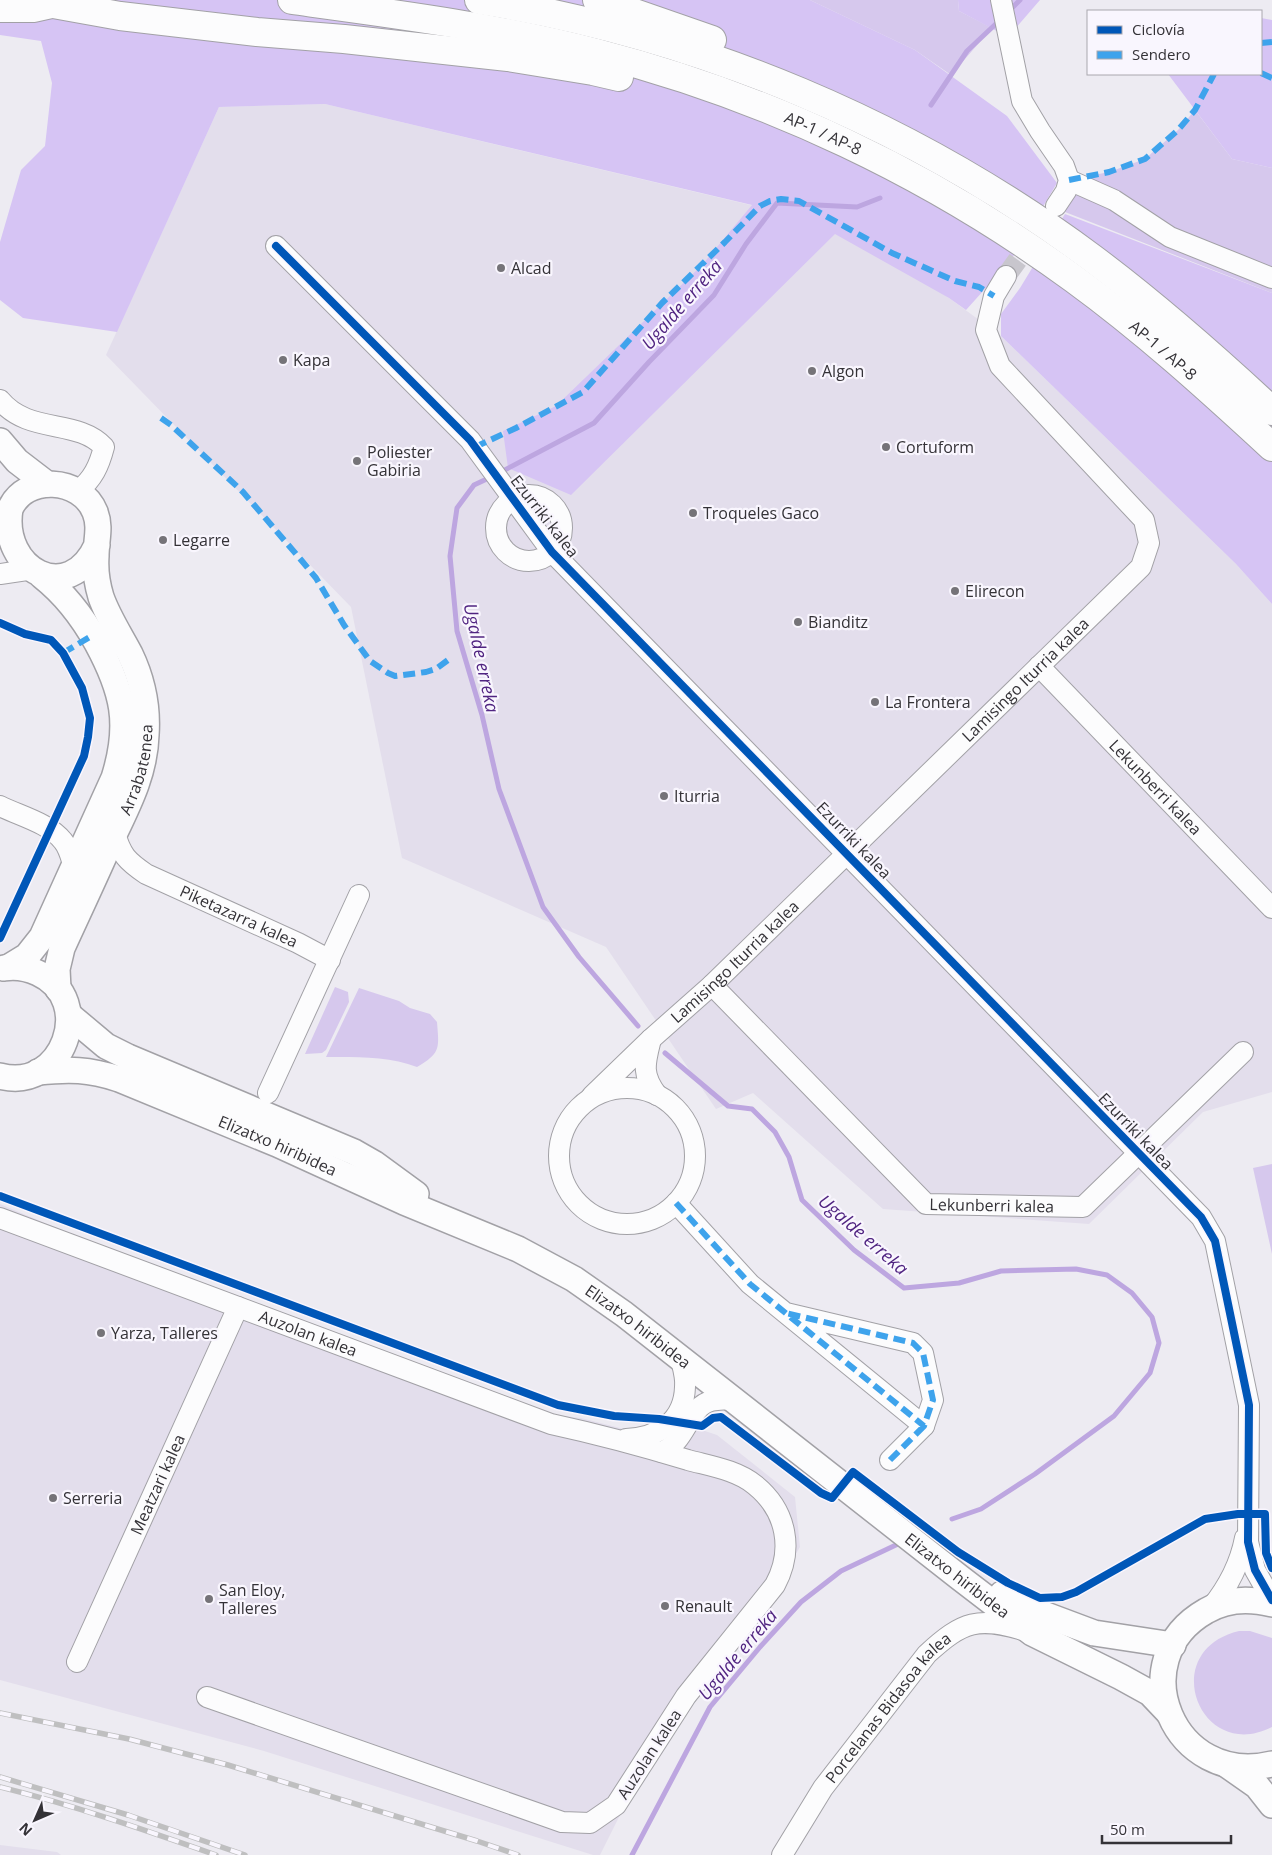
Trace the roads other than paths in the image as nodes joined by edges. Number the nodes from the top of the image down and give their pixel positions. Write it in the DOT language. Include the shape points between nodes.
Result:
graph roads {
  1 [pos="292,0"];
  2 [pos="479,0"];
  3 [pos="597,0"];
  4 [pos="1001,0"];
  5 [pos="42,2"];
  6 [pos="0,8"];
  7 [pos="790,88"];
  8 [pos="824,132"];
  9 [pos="1069,180"];
  10 [pos="1056,206"];
  11 [pos="276,246"];
  12 [pos="1006,276"];
  13 [pos="1272,278"];
  14 [pos="0,400"];
  15 [pos="1272,411"];
  16 [pos="0,441"];
  17 [pos="1272,447"];
  18 [pos="47,484"];
  19 [pos="0,488"];
  20 [pos="78,491"];
  21 [pos="514,499"];
  22 [pos="4,534"];
  23 [pos="96,544"];
  24 [pos="552,552"];
  25 [pos="34,573"];
  26 [pos="0,574"];
  27 [pos="1039,666"];
  28 [pos="0,806"];
  29 [pos="115,833"];
  30 [pos="847,853"];
  31 [pos="84,872"];
  32 [pos="146,874"];
  33 [pos="359,896"];
  34 [pos="1272,908"];
  35 [pos="330,960"];
  36 [pos="4,968"];
  37 [pos="712,985"];
  38 [pos="58,989"];
  39 [pos="68,1014"];
  40 [pos="651,1040"];
  41 [pos="1243,1052"];
  42 [pos="14,1079"];
  43 [pos="268,1093"];
  44 [pos="657,1095"];
  45 [pos="591,1096"];
  46 [pos="1139,1154"];
  47 [pos="676,1203"];
  48 [pos="0,1218"];
  49 [pos="238,1307"];
  50 [pos="786,1313"];
  51 [pos="681,1360"];
  52 [pos="732,1399"];
  53 [pos="924,1426"];
  54 [pos="675,1429"];
  55 [pos="617,1439"];
  56 [pos="662,1452"];
  57 [pos="890,1460"];
  58 [pos="706,1465"];
  59 [pos="1247,1528"];
  60 [pos="1272,1600"];
  61 [pos="1272,1604"];
  62 [pos="1212,1608"];
  63 [pos="1032,1633"];
  64 [pos="1173,1645"];
  65 [pos="77,1662"];
  66 [pos="207,1697"];
  67 [pos="1168,1712"];
  68 [pos="1272,1764"];
  69 [pos="1227,1766"];
  70 [pos="1272,1804"];
  71 [pos="782,1855"];
  1 -- 8 [label="highway, AP-1 / AP-8" via="483,27 596,52 730,94"];
  2 -- 7 [label="highway, AP-1 / AP-8" via="549,13 645,38"];
  3 -- 7 [label="highway" via="767,62"];
  4 -- 9 [label="street" via="1022,101 1064,166"];
  5 -- 6 [label="highway" via="33,8"];
  5 -- 8 [label="highway" via="130,17 257,32 508,57 592,71 662,88 796,132"];
  7 -- 15 [label="highway, AP-1 / AP-8" via="933,157 1043,223 1138,293"];
  8 -- 17 [label="highway, AP-1 / AP-8" via="927,185 1074,278 1165,350"];
  9 -- 10 [label="street"];
  9 -- 13 [label="street" via="1114,200 1170,238"];
  11 -- 21 [label="street, Ezurriki kalea" via="470,440"];
  12 -- 27 [label="street, Lamisingo Iturria kalea" via="994,296 986,330 1000,366 1144,520 1149,543 1141,567"];
  14 -- 20 [label="street" via="20,416 40,424 83,432 104,447 95,474"];
  16 -- 18 [label="main road" via="17,460"];
  18 -- 20 [label="main road"];
  18 -- 22 [label="main road" via="33,487 11,506"];
  19 -- 22 [label="main road, Arrabatenea"];
  20 -- 23 [label="main road, Arrabatenea" via="94,509 98,520"];
  21 -- 24 [label="street, Ezurriki kalea"];
  21 -- 24 [label="street" via="535,495 556,508 562,531"];
  21 -- 24 [label="street" via="499,516 497,530 500,542 509,554 527,560 544,558"];
  22 -- 25 [label="main road, Arrabatenea" via="17,562"];
  23 -- 25 [label="main road, Arrabatenea" via="88,560 65,576"];
  23 -- 29 [label="main road, Arrabatenea" via="101,598 137,670 146,717 142,768"];
  24 -- 30 [label="street, Ezurriki kalea"];
  25 -- 26 [label="street"];
  25 -- 31 [label="main road, Arrabatenea" via="62,593 79,612 111,668 122,702 120,759"];
  27 -- 30 [label="street, Lamisingo Iturria kalea"];
  27 -- 34 [label="street, Lekunberri kalea"];
  28 -- 31 [label="street" via="50,830 63,841"];
  29 -- 31 [label="main road, Arrabatenea"];
  29 -- 32 [label="street, Piketazarra kalea" via="119,850 127,861"];
  30 -- 37 [label="street, Lamisingo Iturria kalea"];
  30 -- 46 [label="street, Ezurriki kalea"];
  31 -- 32 [label="street, Piketazarra kalea" via="123,869"];
  31 -- 36 [label="main road, Arrabatenea" via="36,948"];
  31 -- 38 [label="main road, Arrabatenea" via="59,958"];
  32 -- 35 [label="street, Piketazarra kalea"];
  33 -- 35 [label="street"];
  35 -- 43 [label="street"];
  36 -- 38 [label="main road" via="20,967 36,972"];
  37 -- 40 [label="street, Lamisingo Iturria kalea"];
  37 -- 46 [label="street, Lekunberri kalea" via="926,1204 1083,1207"];
  38 -- 39 [label="main road"];
  39 -- 42 [label="main road" via="66,1042 54,1059"];
  39 -- 64 [label="main road, Elizatxo hiribidea" via="106,1046 354,1152 410,1191 522,1240 579,1272 629,1306 964,1570 1022,1606 1094,1633"];
  40 -- 44 [label="street" via="645,1076"];
  40 -- 45 [label="street, Lamisingo Iturria kalea"];
  41 -- 46 [label="street, Lekunberri kalea"];
  42 -- 51 [label="main road, Elizatxo hiribidea" via="80,1070 99,1072 268,1141 546,1263 599,1296"];
  44 -- 45 [label="street" via="630,1088"];
  44 -- 47 [label="street" via="673,1105 685,1120 694,1142 695,1166"];
  45 -- 47 [label="street" via="563,1131 558,1154 568,1191 584,1209 610,1222 634,1224 664,1214"];
  46 -- 59 [label="street, Ezurriki kalea" via="1201,1217 1215,1241 1249,1404"];
  47 -- 50 [label="street" via="750,1284"];
  48 -- 49 [label="street, Auzolan kalea"];
  49 -- 55 [label="street, Auzolan kalea" via="550,1424"];
  49 -- 65 [label="street, Meatzari kalea"];
  50 -- 53 [label="street"];
  50 -- 53 [label="street" via="913,1343 923,1353 933,1400"];
  51 -- 52 [label="main road, Elizatxo hiribidea"];
  51 -- 54 [label="street, Auzolan kalea" via="686,1384"];
  52 -- 54 [label="street, Auzolan kalea" via="710,1401"];
  52 -- 63 [label="main road, Elizatxo hiribidea"];
  53 -- 57 [label="street"];
  54 -- 55 [label="street, Auzolan kalea" via="651,1436"];
  54 -- 56 [label="street, Auzolan kalea" via="658,1436 656,1442"];
  54 -- 58 [label="street"];
  55 -- 56 [label="street, Auzolan kalea"];
  56 -- 58 [label="street, Auzolan kalea"];
  58 -- 66 [label="street, Auzolan kalea" via="743,1477 773,1505 782,1523 786,1542 782,1572 766,1597 686,1696 616,1805 590,1823 562,1822"];
  59 -- 60 [label="street" via="1254,1570"];
  59 -- 62 [label="street" via="1235,1571"];
  61 -- 62 [label="main road" via="1244,1600"];
  62 -- 64 [label="main road" via="1189,1623"];
  63 -- 67 [label="main road, Elizatxo hiribidea" via="1150,1693"];
  63 -- 71 [label="street, Porcelanas Bidasoa kalea" via="984,1622 965,1626 946,1636 927,1654 823,1788"];
  64 -- 67 [label="main road" via="1164,1671 1164,1699"];
  67 -- 69 [label="main road" via="1175,1727 1191,1746 1211,1760"];
  68 -- 69 [label="main road" via="1243,1768"];
  69 -- 70 [label="main road" via="1257,1786"];
}
